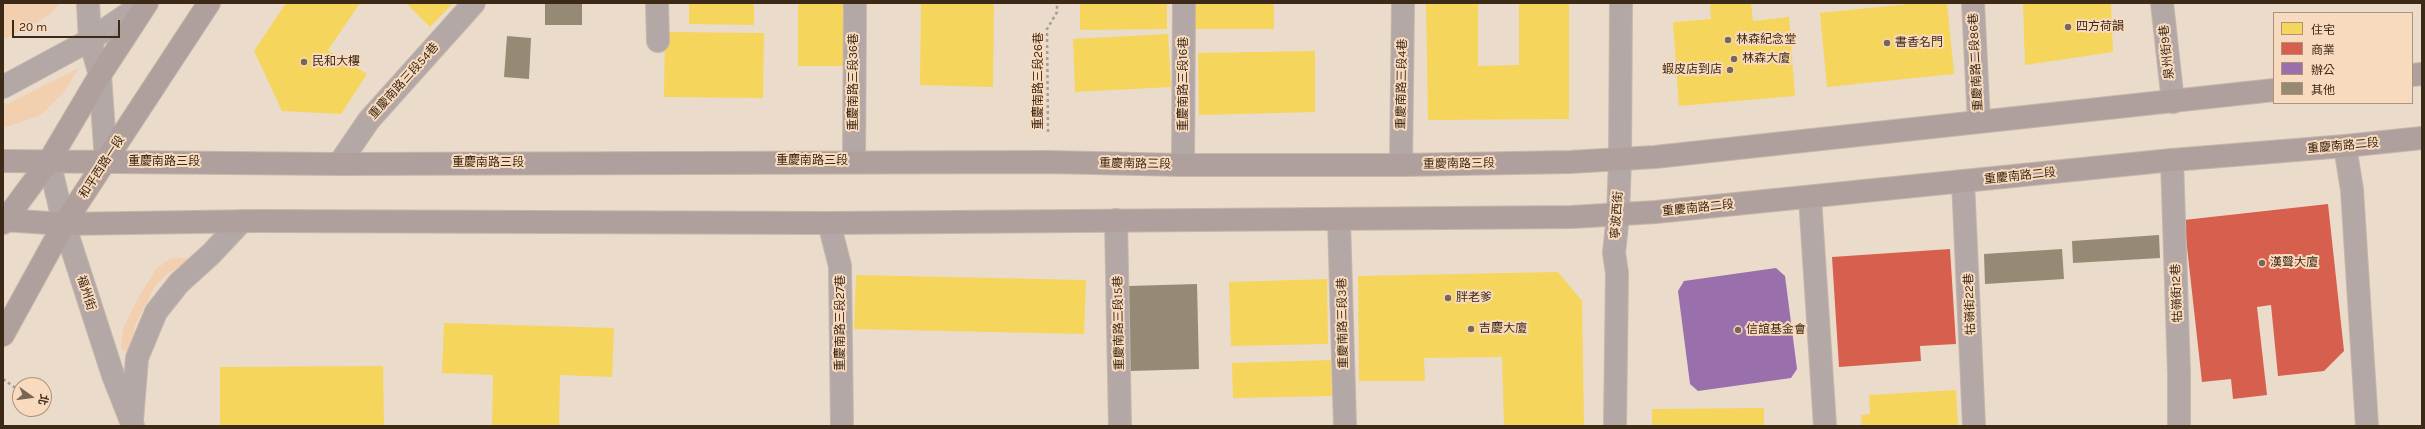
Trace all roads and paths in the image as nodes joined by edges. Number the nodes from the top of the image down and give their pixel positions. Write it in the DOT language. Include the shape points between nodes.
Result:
graph roads {
  1 [pos="88,3"];
  2 [pos="144,3"];
  3 [pos="147,3"];
  4 [pos="209,3"];
  5 [pos="474,3"];
  6 [pos="657,3"];
  7 [pos="855,3"];
  8 [pos="1058,3"];
  9 [pos="1184,3"];
  10 [pos="1403,3"];
  11 [pos="1621,3"];
  12 [pos="1973,3"];
  13 [pos="2162,3"];
  14 [pos="90,40"];
  15 [pos="658,41"];
  16 [pos="100,75"];
  17 [pos="3,87"];
  18 [pos="2273,90"];
  19 [pos="2173,102"];
  20 [pos="1979,122"];
  21 [pos="2422,138"];
  22 [pos="2345,146"];
  23 [pos="1620,159"];
  24 [pos="2172,160"];
  25 [pos="3,161"];
  26 [pos="49,161"];
  27 [pos="854,161"];
  28 [pos="106,162"];
  29 [pos="1048,162"];
  30 [pos="339,164"];
  31 [pos="1183,165"];
  32 [pos="1401,165"];
  33 [pos="1963,182"];
  34 [pos="1810,198"];
  35 [pos="1618,215"];
  36 [pos="1116,220"];
  37 [pos="1339,220"];
  38 [pos="4,221"];
  39 [pos="242,221"];
  40 [pos="829,222"];
  41 [pos="64,224"];
  42 [pos="3,335"];
  43 [pos="3,379"];
  44 [pos="12,385"];
  45 [pos="132,425"];
  46 [pos="842,426"];
  47 [pos="1120,426"];
  48 [pos="1345,426"];
  49 [pos="1615,426"];
  50 [pos="1825,426"];
  51 [pos="1974,426"];
  52 [pos="2179,426"];
  53 [pos="2368,426"];
  1 -- 14 [label="street"];
  2 -- 14 [label="street"];
  3 -- 16 [label="main road"];
  4 -- 28 [label="main road, 和平西路一段"];
  5 -- 30 [label="street, 重慶南路三段54巷" via="369,120"];
  6 -- 15 [label="street"];
  7 -- 27 [label="street, 重慶南路三段36巷"];
  8 -- 29 [label="path, 重慶南路三段26巷" via="1057,12 1047,29"];
  9 -- 31 [label="street, 重慶南路三段16巷"];
  10 -- 32 [label="street, 重慶南路三段4巷"];
  11 -- 23 [label="street, 寧波西街"];
  12 -- 20 [label="street, 重慶南路二段86巷"];
  13 -- 19 [label="street, 泉州街9巷"];
  14 -- 16 [label="street"];
  14 -- 17 [label="street"];
  16 -- 26 [label="main road"];
  16 -- 28 [label="street"];
  18 -- 19 [label="main road"];
  19 -- 20 [label="main road"];
  20 -- 23 [label="main road"];
  21 -- 22 [label="main road, 重慶南路二段"];
  22 -- 24 [label="main road, 重慶南路二段"];
  22 -- 53 [label="street" via="2352,190"];
  23 -- 32 [label="main road, 重慶南路三段"];
  23 -- 35 [label="street, 寧波西街"];
  24 -- 33 [label="main road, 重慶南路二段"];
  24 -- 52 [label="street, 牯嶺街12巷"];
  25 -- 26 [label="main road, 重慶南路三段"];
  26 -- 28 [label="main road, 重慶南路三段"];
  26 -- 38 [label="main road"];
  26 -- 41 [label="street, 福州街"];
  27 -- 29 [label="main road, 重慶南路三段"];
  27 -- 30 [label="main road, 重慶南路三段"];
  28 -- 30 [label="main road, 重慶南路三段"];
  28 -- 41 [label="main road, 和平西路一段"];
  29 -- 31 [label="main road, 重慶南路三段"];
  31 -- 32 [label="main road, 重慶南路三段"];
  33 -- 34 [label="main road, 重慶南路二段"];
  33 -- 51 [label="street, 牯嶺街22巷"];
  34 -- 35 [label="main road, 重慶南路二段"];
  34 -- 50 [label="street"];
  35 -- 37 [label="main road"];
  35 -- 49 [label="street, 寧波西街" via="1614,253 1617,273"];
  36 -- 37 [label="main road"];
  36 -- 40 [label="main road"];
  36 -- 47 [label="street, 重慶南路三段15巷"];
  37 -- 48 [label="street, 重慶南路三段3巷"];
  38 -- 41 [label="main road"];
  39 -- 40 [label="main road"];
  39 -- 41 [label="main road"];
  39 -- 45 [label="street, 福州街" via="179,283 156,312 136,358"];
  40 -- 46 [label="street, 重慶南路三段27巷" via="840,266"];
  41 -- 42 [label="main road, 和平西路一段"];
  41 -- 45 [label="street, 福州街"];
  43 -- 44 [label="path"];
}
